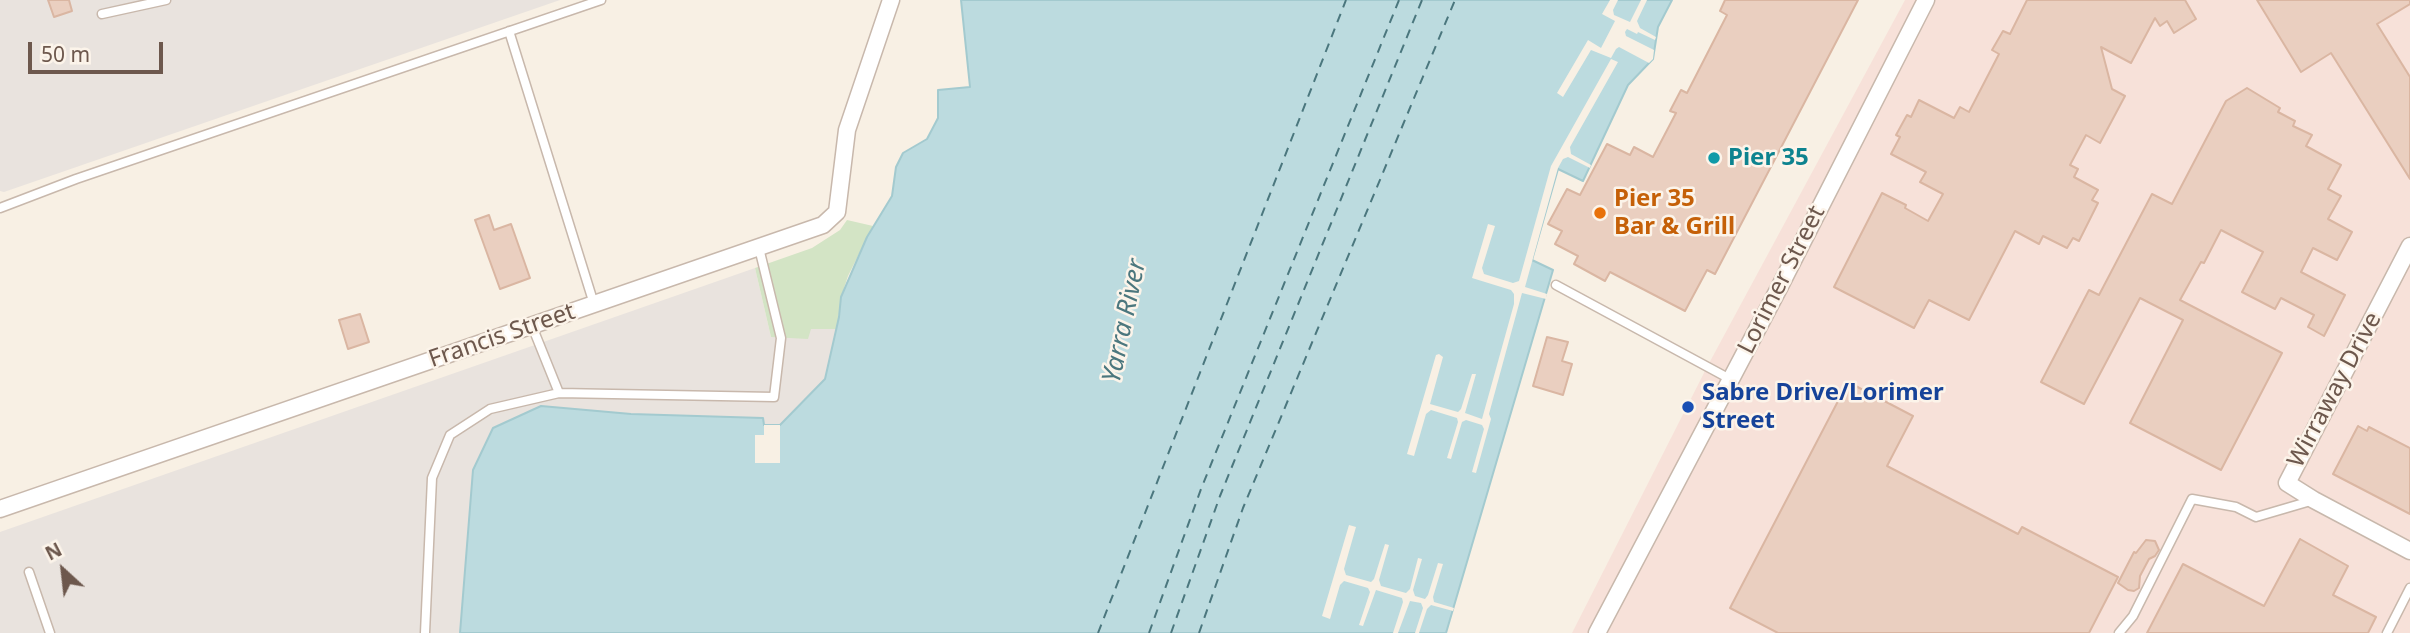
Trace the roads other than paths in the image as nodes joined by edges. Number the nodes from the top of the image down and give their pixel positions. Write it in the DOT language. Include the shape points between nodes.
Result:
graph roads {
  1 [pos="166,0"];
  2 [pos="601,0"];
  3 [pos="891,0"];
  4 [pos="1926,0"];
  5 [pos="102,13"];
  6 [pos="509,32"];
  7 [pos="0,208"];
  8 [pos="2410,246"];
  9 [pos="759,248"];
  10 [pos="1556,285"];
  11 [pos="594,304"];
  12 [pos="532,326"];
  13 [pos="1730,379"];
  14 [pos="559,393"];
  15 [pos="2314,500"];
  16 [pos="0,509"];
  17 [pos="2410,551"];
  18 [pos="29,572"];
  19 [pos="2410,589"];
  20 [pos="50,633"];
  21 [pos="425,633"];
  22 [pos="1597,633"];
  23 [pos="2119,633"];
  24 [pos="2387,633"];
  1 -- 5 [label="lane"];
  2 -- 6 [label="lane"];
  3 -- 9 [label="street, Francis Street" via="847,130 837,212 823,225"];
  4 -- 13 [label="street, Lorimer Street"];
  6 -- 7 [label="lane"];
  6 -- 11 [label="lane"];
  8 -- 15 [label="street, Wirraway Drive" via="2287,483"];
  9 -- 11 [label="street, Francis Street"];
  9 -- 14 [label="lane" via="780,338 774,397"];
  10 -- 13 [label="lane"];
  11 -- 12 [label="street, Francis Street"];
  12 -- 14 [label="lane"];
  12 -- 16 [label="street, Francis Street"];
  13 -- 22 [label="street, Lorimer Street"];
  14 -- 21 [label="lane" via="490,410 450,435 432,478"];
  15 -- 17 [label="street, Wirraway Drive"];
  15 -- 23 [label="lane" via="2256,517 2236,507 2192,499 2133,616"];
  18 -- 20 [label="lane"];
  19 -- 24 [label="lane"];
}
